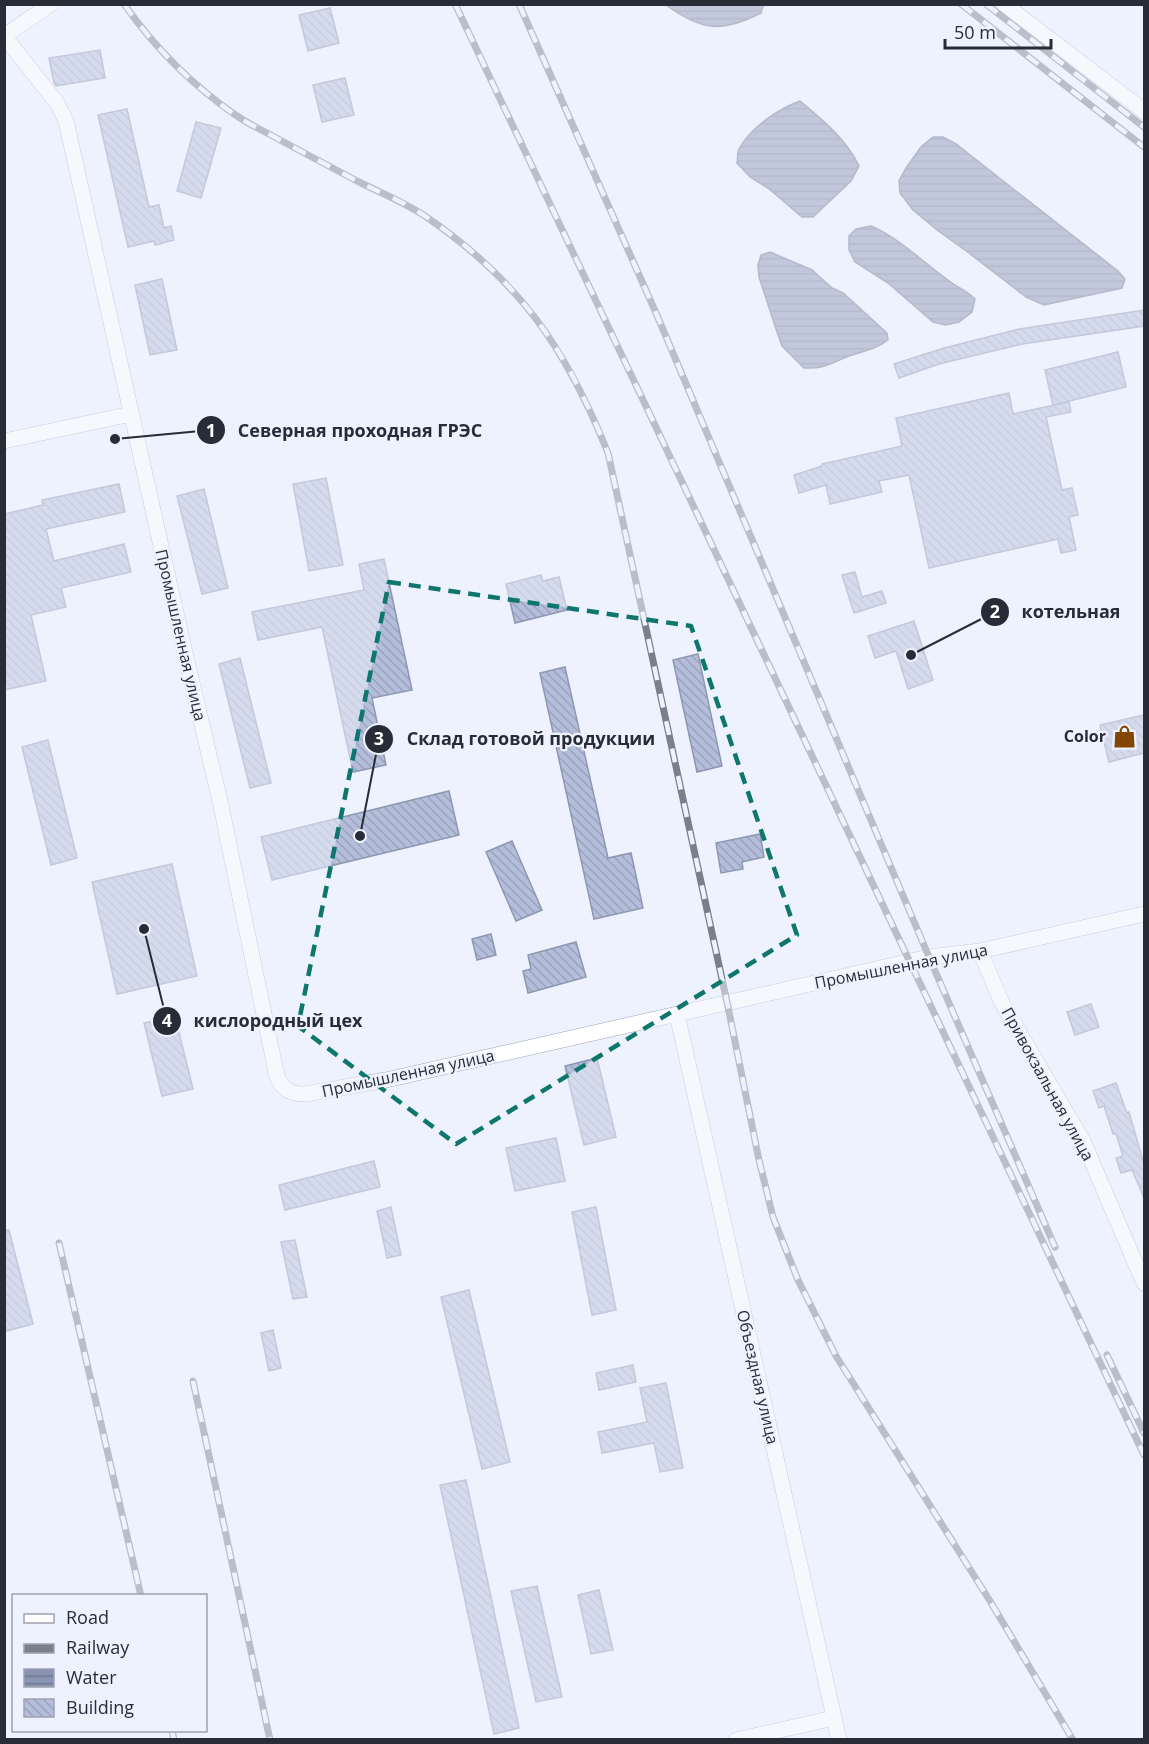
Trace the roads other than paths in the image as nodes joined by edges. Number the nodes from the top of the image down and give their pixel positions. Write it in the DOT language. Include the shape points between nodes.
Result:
graph roads {
  1 [pos="51,4"];
  2 [pos="1004,4"];
  3 [pos="4,36"];
  4 [pos="1144,111"];
  5 [pos="131,414"];
  6 [pos="4,441"];
  7 [pos="1144,914"];
  8 [pos="980,951"];
  9 [pos="677,1014"];
  10 [pos="1144,1283"];
  11 [pos="834,1718"];
  12 [pos="736,1740"];
  13 [pos="838,1740"];
  1 -- 3 [label="street"];
  2 -- 4 [label="street"];
  3 -- 5 [label="street" via="57,103 66,121"];
  5 -- 6 [label="street"];
  5 -- 9 [label="street, Промышленная улица" via="220,801 277,1077 284,1089 304,1094 386,1080"];
  7 -- 8 [label="street, Промышленная улица"];
  8 -- 9 [label="street, Промышленная улица" via="929,957"];
  8 -- 10 [label="street, Привокзальная улица" via="1002,1003 1083,1141"];
  9 -- 11 [label="street, Объездная улица"];
  11 -- 12 [label="street"];
  11 -- 13 [label="street, Объездная улица"];
}
